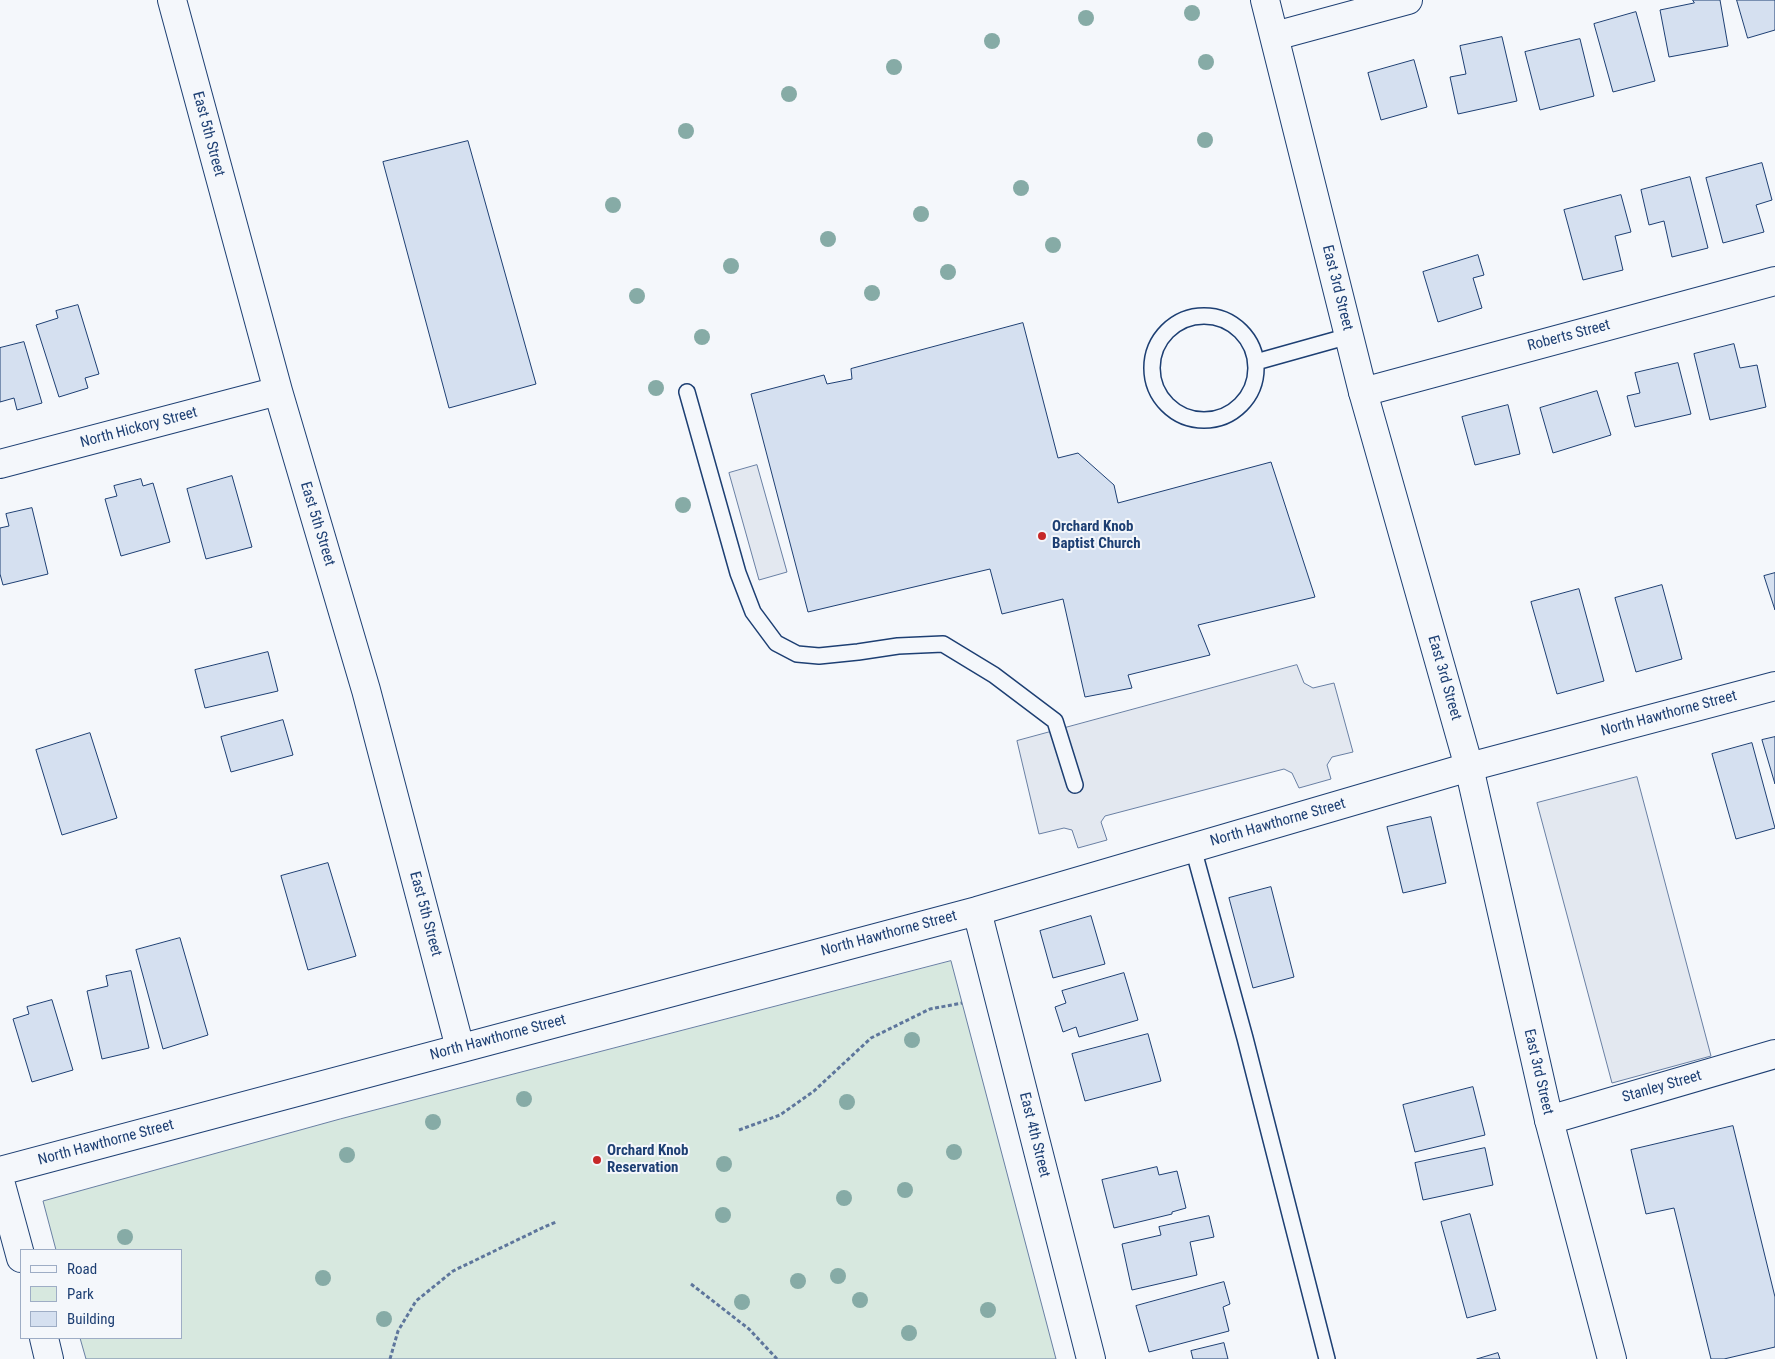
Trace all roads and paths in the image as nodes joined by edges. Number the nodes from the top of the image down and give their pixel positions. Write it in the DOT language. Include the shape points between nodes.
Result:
graph roads {
  1 [pos="172,0"];
  2 [pos="1265,0"];
  3 [pos="1408,0"];
  4 [pos="1275,36"];
  5 [pos="1775,281"];
  6 [pos="1349,336"];
  7 [pos="1256,362"];
  8 [pos="278,391"];
  9 [pos="687,392"];
  10 [pos="1363,392"];
  11 [pos="0,464"];
  12 [pos="1775,686"];
  13 [pos="1469,767"];
  14 [pos="1075,785"];
  15 [pos="1193,848"];
  16 [pos="977,911"];
  17 [pos="962,1003"];
  18 [pos="460,1048"];
  19 [pos="1775,1054"];
  20 [pos="1549,1120"];
  21 [pos="739,1130"];
  22 [pos="0,1171"];
  23 [pos="0,1181"];
  24 [pos="556,1222"];
  25 [pos="20,1254"];
  26 [pos="691,1284"];
  27 [pos="44,1339"];
  28 [pos="49,1359"];
  29 [pos="390,1359"];
  30 [pos="777,1359"];
  31 [pos="1091,1359"];
  32 [pos="1327,1359"];
  33 [pos="1612,1359"];
  1 -- 8 [label="street, East 5th Street"];
  2 -- 4 [label="street, East 3rd Street"];
  3 -- 4 [label="street"];
  4 -- 6 [label="street, East 3rd Street"];
  5 -- 10 [label="street, Roberts Street"];
  6 -- 7 [label="lane"];
  6 -- 10 [label="street, East 3rd Street"];
  7 -- 7 [label="lane" via="1250,342 1236,327 1218,317 1197,316 1178,322 1162,335 1154,353 1152,374 1158,393 1172,409 1190,418 1210,420 1230,414 1245,400 1254,382"];
  8 -- 11 [label="street, North Hickory Street"];
  8 -- 18 [label="street, East 5th Street" via="366,690"];
  9 -- 14 [label="lane" via="738,573 753,612 776,643 797,654 819,656 944,644 994,675 1056,722"];
  10 -- 13 [label="street, East 3rd Street"];
  12 -- 13 [label="street, North Hawthorne Street"];
  13 -- 15 [label="street, North Hawthorne Street"];
  13 -- 20 [label="street, East 3rd Street"];
  15 -- 16 [label="street, North Hawthorne Street"];
  15 -- 32 [label="lane"];
  16 -- 18 [label="street, North Hawthorne Street"];
  16 -- 31 [label="street, East 4th Street"];
  17 -- 21 [label="path" via="930,1009 871,1038 814,1091 780,1115"];
  18 -- 22 [label="street, North Hawthorne Street"];
  19 -- 20 [label="street, Stanley Street"];
  20 -- 33 [label="street, East 3rd Street"];
  23 -- 25 [label="street"];
  24 -- 29 [label="path" via="453,1271 416,1301 398,1330"];
  26 -- 30 [label="path" via="749,1329"];
  27 -- 28 [label="street"];
}
